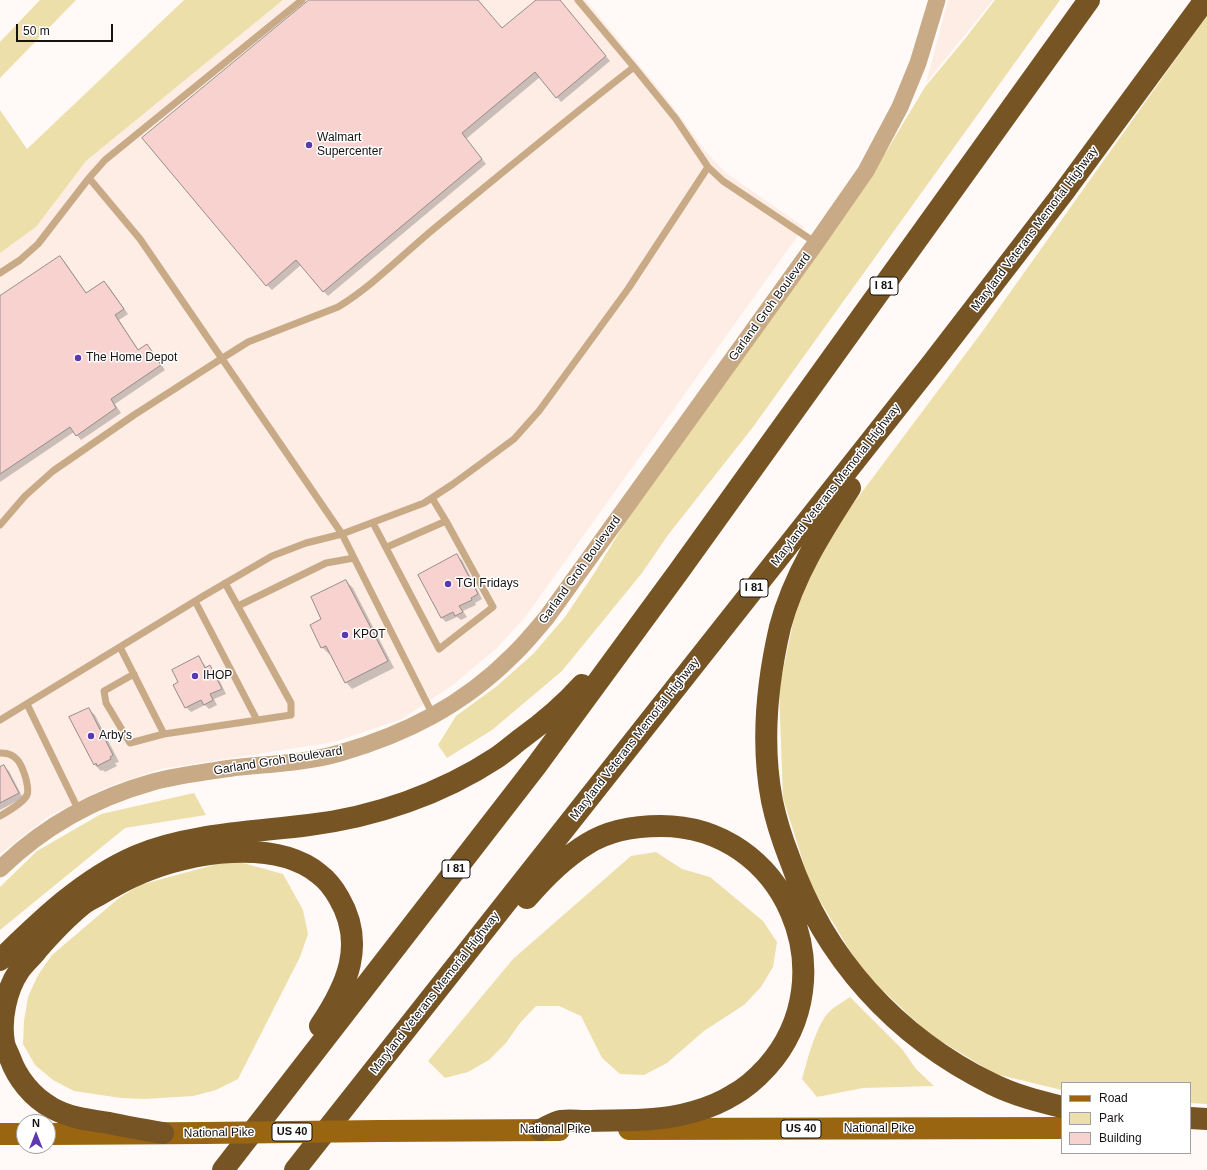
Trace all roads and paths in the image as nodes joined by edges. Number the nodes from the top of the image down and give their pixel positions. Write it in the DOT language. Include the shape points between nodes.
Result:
graph roads {
  1 [pos="302,0"];
  2 [pos="578,0"];
  3 [pos="937,0"];
  4 [pos="1089,0"];
  5 [pos="1205,0"];
  6 [pos="634,67"];
  7 [pos="708,167"];
  8 [pos="88,178"];
  9 [pos="816,242"];
  10 [pos="0,273"];
  11 [pos="221,359"];
  12 [pos="933,362"];
  13 [pos="432,498"];
  14 [pos="446,521"];
  15 [pos="373,522"];
  16 [pos="0,525"];
  17 [pos="342,534"];
  18 [pos="387,547"];
  19 [pos="354,558"];
  20 [pos="679,571"];
  21 [pos="225,583"];
  22 [pos="195,601"];
  23 [pos="238,606"];
  24 [pos="120,647"];
  25 [pos="134,674"];
  26 [pos="27,704"];
  27 [pos="434,716"];
  28 [pos="0,720"];
  29 [pos="257,720"];
  30 [pos="164,734"];
  31 [pos="0,754"];
  32 [pos="79,811"];
  33 [pos="0,816"];
  34 [pos="0,869"];
  35 [pos="0,960"];
  36 [pos="405,1032"];
  37 [pos="1061,1107"];
  38 [pos="1191,1118"];
  39 [pos="1207,1119"];
  40 [pos="1191,1127"];
  41 [pos="1207,1127"];
  42 [pos="1061,1128"];
  43 [pos="540,1130"];
  44 [pos="164,1133"];
  45 [pos="0,1134"];
  46 [pos="16,1134"];
  47 [pos="56,1134"];
  48 [pos="226,1167"];
  49 [pos="296,1170"];
  1 -- 8 [label="lane" via="105,160"];
  2 -- 6 [label="lane"];
  3 -- 9 [label="street, Garland Groh Boulevard" via="918,63 900,107 866,171"];
  4 -- 20 [label="highway, I 81"];
  5 -- 12 [label="highway, Maryland Veterans Memorial Highway / I 81" via="1063,193"];
  6 -- 7 [label="lane" via="676,119"];
  6 -- 11 [label="lane" via="494,179 382,276 349,300 338,307 248,342"];
  7 -- 9 [label="lane" via="723,181"];
  7 -- 13 [label="lane" via="628,288 539,411 514,439"];
  8 -- 10 [label="lane" via="38,244"];
  8 -- 11 [label="lane" via="140,239"];
  9 -- 27 [label="street, Garland Groh Boulevard" via="547,617 512,656 476,688"];
  11 -- 16 [label="lane" via="52,471 25,496"];
  11 -- 17 [label="lane"];
  12 -- 36 [label="highway, Maryland Veterans Memorial Highway / I 81"];
  12 -- 37 [label="highway" via="831,516 793,588 775,651 768,709 767,755 772,801 782,840 808,904 839,955 869,993 921,1040 961,1068 993,1085 1032,1100"];
  13 -- 14 [label="lane"];
  13 -- 15 [label="lane"];
  14 -- 18 [label="lane"];
  14 -- 18 [label="lane" via="493,606 439,649"];
  15 -- 17 [label="lane"];
  15 -- 18 [label="lane"];
  17 -- 19 [label="lane"];
  17 -- 21 [label="lane" via="306,543 272,556"];
  19 -- 23 [label="lane" via="326,563"];
  19 -- 27 [label="lane"];
  20 -- 35 [label="highway" via="576,692 548,718 496,758 424,795 388,808 312,824 203,838 137,855 74,892"];
  20 -- 48 [label="highway, I 81" via="536,766"];
  21 -- 22 [label="lane"];
  21 -- 23 [label="lane"];
  22 -- 24 [label="lane"];
  22 -- 29 [label="lane"];
  23 -- 29 [label="lane" via="291,703 291,715"];
  24 -- 25 [label="lane"];
  24 -- 26 [label="lane"];
  25 -- 30 [label="lane"];
  25 -- 30 [label="lane" via="104,691 106,703 130,742"];
  26 -- 28 [label="lane"];
  26 -- 32 [label="lane"];
  27 -- 32 [label="street, Garland Groh Boulevard" via="402,732 338,753 154,782 119,793"];
  29 -- 30 [label="lane"];
  31 -- 33 [label="lane" via="7,753 17,758 23,768 28,787 23,800"];
  32 -- 34 [label="street, Garland Groh Boulevard" via="44,832"];
  36 -- 43 [label="highway" via="546,877 587,844 613,832 640,826 667,826 691,829 718,838 747,855 767,873 782,894 796,923 802,952 803,985 797,1013 788,1038 774,1059 745,1087 711,1106 654,1119 560,1121"];
  36 -- 49 [label="highway, Maryland Veterans Memorial Highway / I 81"];
  38 -- 39 [label="highway"];
  40 -- 41 [label="main road"];
  42 -- 43 [label="main road, National Pike / US 40"];
  43 -- 44 [label="main road, National Pike / US 40, bridge"];
  44 -- 47 [label="main road, National Pike / US 40"];
  44 -- 48 [label="highway" via="72,1117 34,1095 21,1080 4,1043 3,1020 7,997 19,971 46,940 83,905 142,872 204,855 248,852 279,855 302,863 320,874 333,888 344,907 353,945 350,966 342,989 327,1016"];
  45 -- 46 [label="main road"];
}
